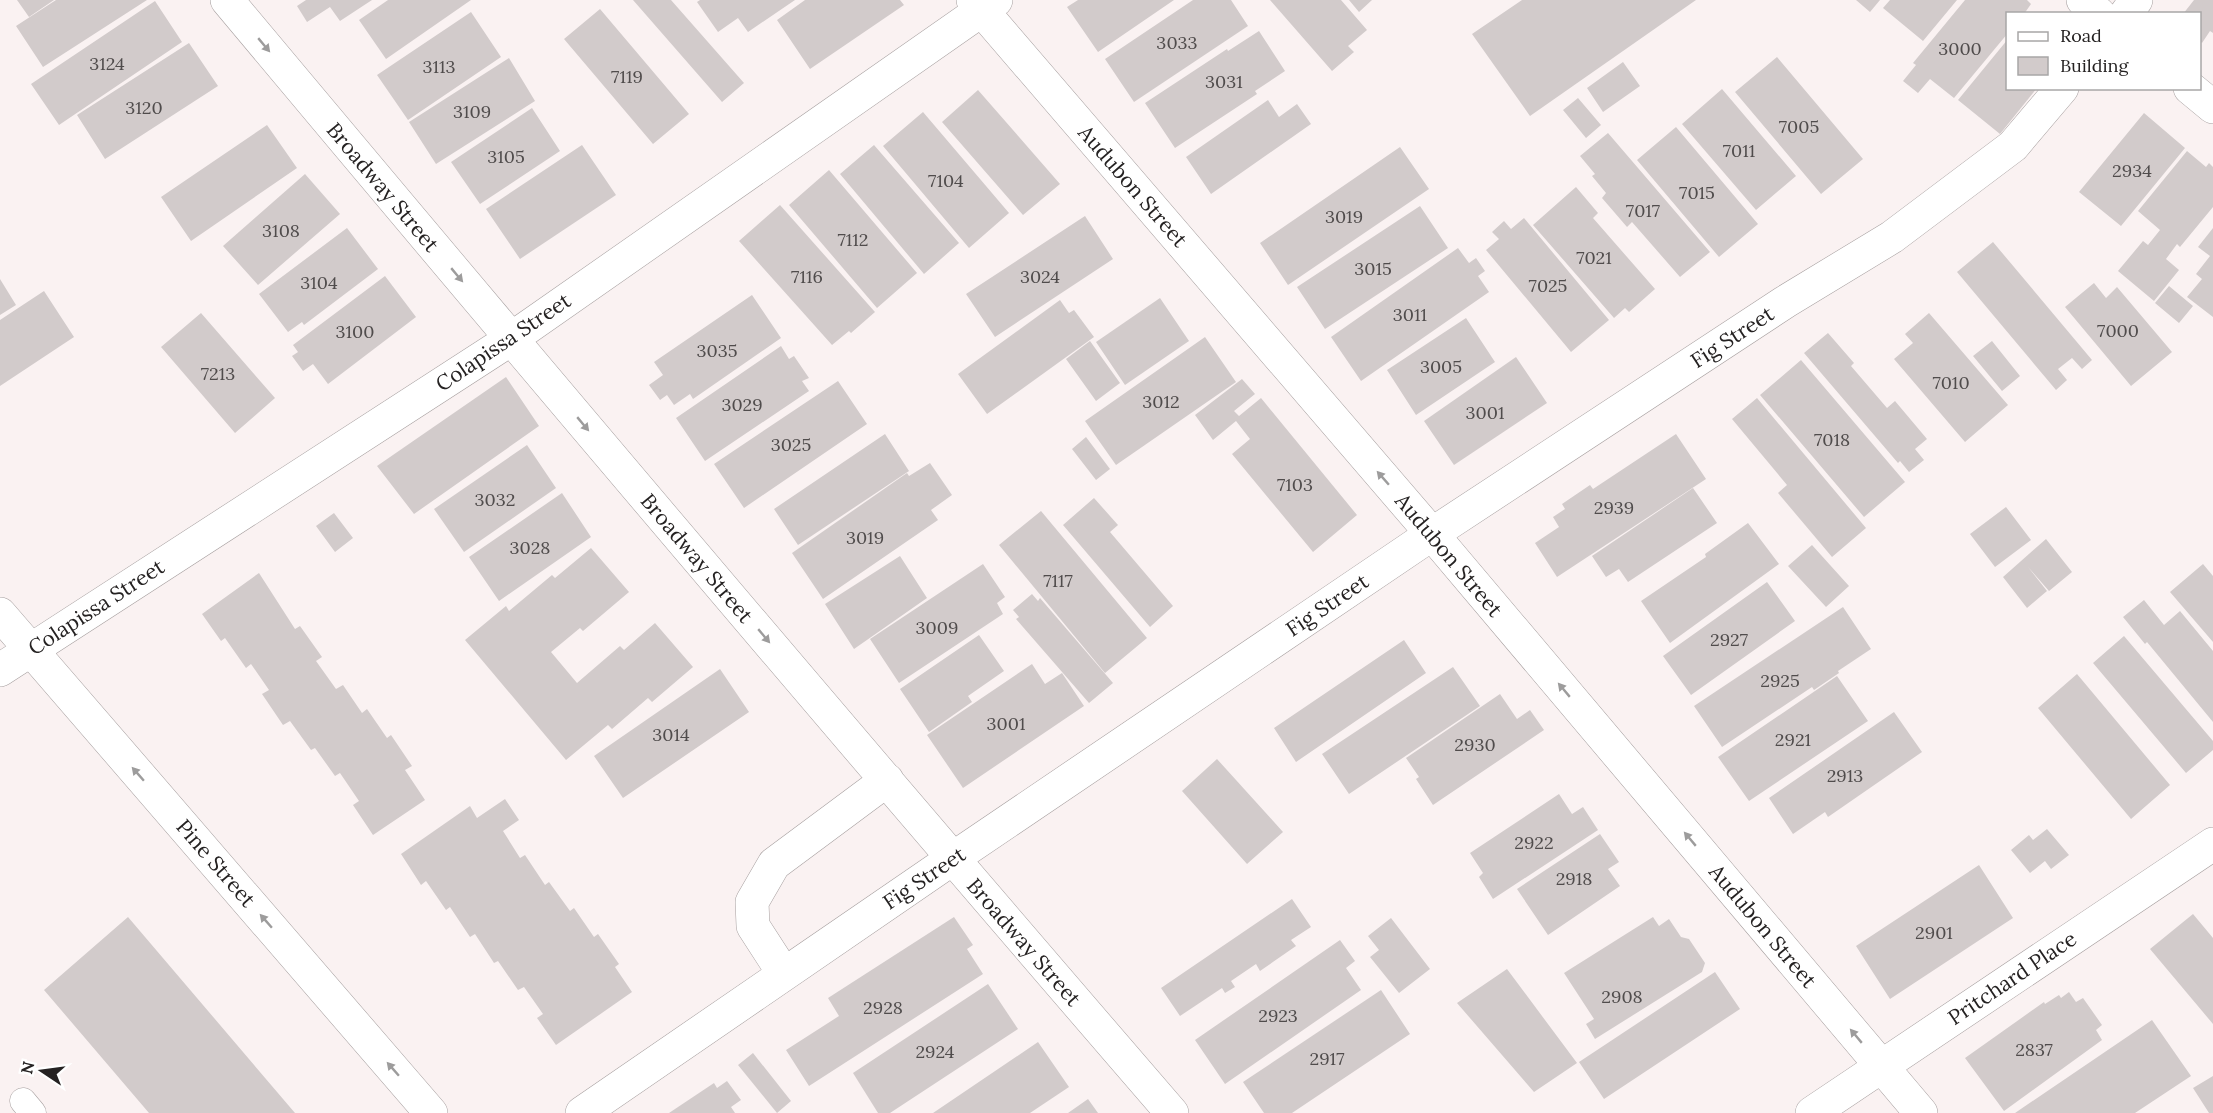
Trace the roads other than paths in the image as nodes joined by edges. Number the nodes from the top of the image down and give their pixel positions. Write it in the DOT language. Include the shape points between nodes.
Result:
graph roads {
  1 [pos="227,0"];
  2 [pos="2083,0"];
  3 [pos="983,3"];
  4 [pos="2097,12"];
  5 [pos="2060,90"];
  6 [pos="2192,90"];
  7 [pos="2213,107"];
  8 [pos="511,339"];
  9 [pos="1432,534"];
  10 [pos="0,614"];
  11 [pos="30,649"];
  12 [pos="0,669"];
  13 [pos="887,780"];
  14 [pos="2213,844"];
  15 [pos="952,859"];
  16 [pos="784,974"];
  17 [pos="1881,1066"];
  18 [pos="431,1113"];
  19 [pos="582,1113"];
  20 [pos="1172,1113"];
  21 [pos="1812,1113"];
  22 [pos="1921,1113"];
  1 -- 8 [label="street, Broadway Street, one-way"];
  2 -- 4 [label="street"];
  3 -- 8 [label="street, Colapissa Street"];
  9 -- 3 [label="street, Audubon Street, one-way"];
  5 -- 9 [label="street, Fig Street" via="2013,146 1892,237 1785,302"];
  6 -- 7 [label="street"];
  8 -- 11 [label="street, Colapissa Street"];
  8 -- 13 [label="street, Broadway Street, one-way"];
  9 -- 15 [label="street, Fig Street"];
  17 -- 9 [label="street, Audubon Street, one-way"];
  10 -- 11 [label="street, Pine Street"];
  11 -- 12 [label="street, Colapissa Street"];
  18 -- 11 [label="street, Pine Street, one-way"];
  13 -- 15 [label="street, Broadway Street"];
  13 -- 16 [label="street" via="774,864 752,902 753,926"];
  14 -- 17 [label="street, Pritchard Place"];
  15 -- 16 [label="street, Fig Street"];
  15 -- 20 [label="street, Broadway Street"];
  16 -- 19 [label="street, Fig Street"];
  17 -- 21 [label="street, Pritchard Place"];
  17 -- 22 [label="street, Audubon Street"];
}
